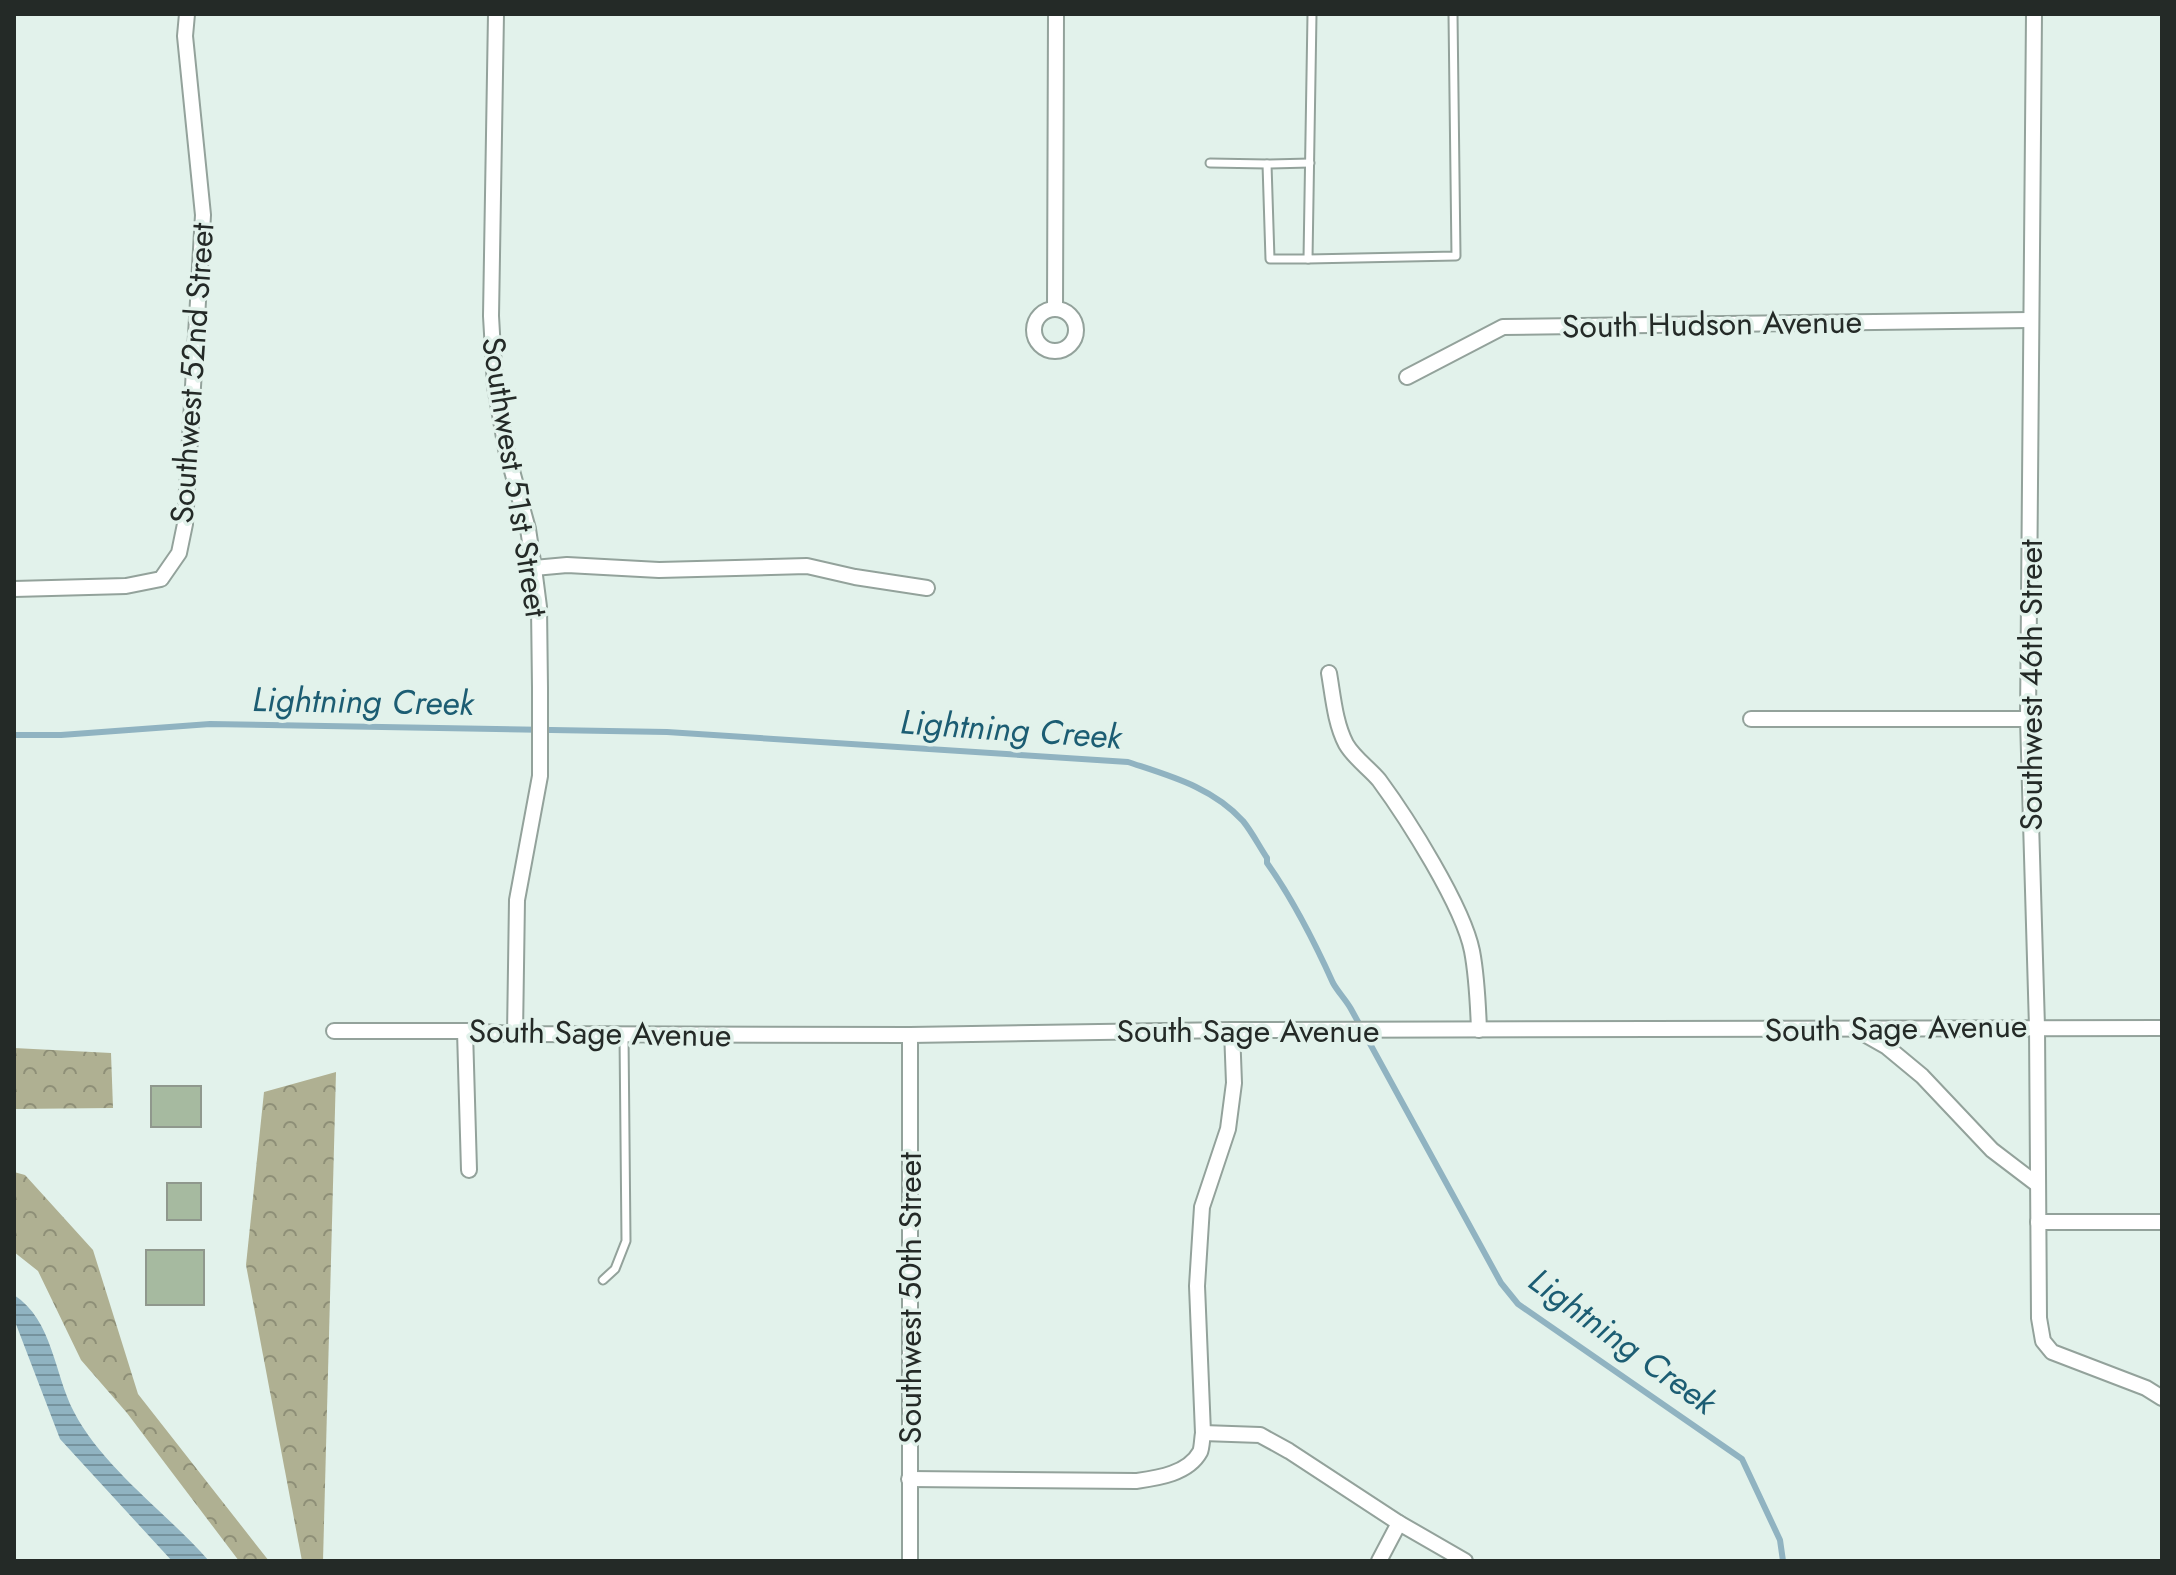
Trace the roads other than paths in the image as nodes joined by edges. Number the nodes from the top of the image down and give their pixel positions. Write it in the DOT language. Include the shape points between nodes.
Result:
graph roads {
  1 [pos="187,14"];
  2 [pos="496,14"];
  3 [pos="1056,14"];
  4 [pos="1312,14"];
  5 [pos="1453,14"];
  6 [pos="2034,14"];
  7 [pos="1210,163"];
  8 [pos="1310,163"];
  9 [pos="1267,164"];
  10 [pos="1308,259"];
  11 [pos="1055,309"];
  12 [pos="2030,320"];
  13 [pos="1407,377"];
  14 [pos="534,568"];
  15 [pos="927,588"];
  16 [pos="14,589"];
  17 [pos="1329,673"];
  18 [pos="1751,719"];
  19 [pos="2028,719"];
  20 [pos="2037,1027"];
  21 [pos="2162,1028"];
  22 [pos="1232,1030"];
  23 [pos="1479,1030"];
  24 [pos="1857,1030"];
  25 [pos="334,1031"];
  26 [pos="465,1031"];
  27 [pos="515,1034"];
  28 [pos="624,1035"];
  29 [pos="910,1035"];
  30 [pos="469,1170"];
  31 [pos="2038,1185"];
  32 [pos="2038,1222"];
  33 [pos="2162,1222"];
  34 [pos="603,1280"];
  35 [pos="2162,1398"];
  36 [pos="1203,1433"];
  37 [pos="909,1479"];
  38 [pos="1399,1523"];
  39 [pos="910,1561"];
  40 [pos="1379,1561"];
  41 [pos="1465,1561"];
  1 -- 16 [label="street, Southwest 52nd Street" via="203,215 179,553 161,579 126,586"];
  2 -- 14 [label="street, Southwest 51st Street" via="491,316 495,386"];
  3 -- 11 [label="street"];
  4 -- 8 [label="lane"];
  5 -- 10 [label="lane" via="1456,256"];
  6 -- 12 [label="street, Southwest 46th Street"];
  7 -- 9 [label="lane"];
  8 -- 9 [label="lane"];
  8 -- 10 [label="lane"];
  9 -- 10 [label="lane" via="1270,259"];
  12 -- 13 [label="street, South Hudson Avenue" via="1503,327"];
  12 -- 19 [label="street, Southwest 46th Street"];
  14 -- 15 [label="street" via="807,566"];
  14 -- 27 [label="street, Southwest 51st Street" via="540,776 517,900"];
  17 -- 23 [label="street" via="1347,745 1396,806 1456,908 1472,950"];
  18 -- 19 [label="street"];
  19 -- 20 [label="street, Southwest 46th Street"];
  20 -- 21 [label="street, South Sage Avenue"];
  20 -- 24 [label="street, South Sage Avenue"];
  20 -- 31 [label="street, Southwest 46th Street"];
  22 -- 23 [label="street, South Sage Avenue"];
  22 -- 29 [label="street, South Sage Avenue"];
  22 -- 36 [label="street" via="1234,1083 1228,1129 1202,1207 1197,1286"];
  23 -- 24 [label="street, South Sage Avenue"];
  24 -- 31 [label="street" via="1903,1059 1992,1150"];
  25 -- 26 [label="street, South Sage Avenue"];
  26 -- 27 [label="street, South Sage Avenue"];
  26 -- 30 [label="street"];
  27 -- 28 [label="street, South Sage Avenue"];
  28 -- 29 [label="street, South Sage Avenue"];
  28 -- 34 [label="lane" via="626,1241 615,1269"];
  29 -- 37 [label="street, Southwest 50th Street"];
  31 -- 32 [label="street, Southwest 46th Street"];
  32 -- 33 [label="street"];
  32 -- 35 [label="street, Southwest 46th Street" via="2041,1335 2052,1352"];
  36 -- 37 [label="street" via="1200,1453 1167,1477"];
  36 -- 38 [label="street" via="1260,1435"];
  37 -- 39 [label="street, Southwest 50th Street"];
  38 -- 40 [label="street"];
  38 -- 41 [label="street"];
}
